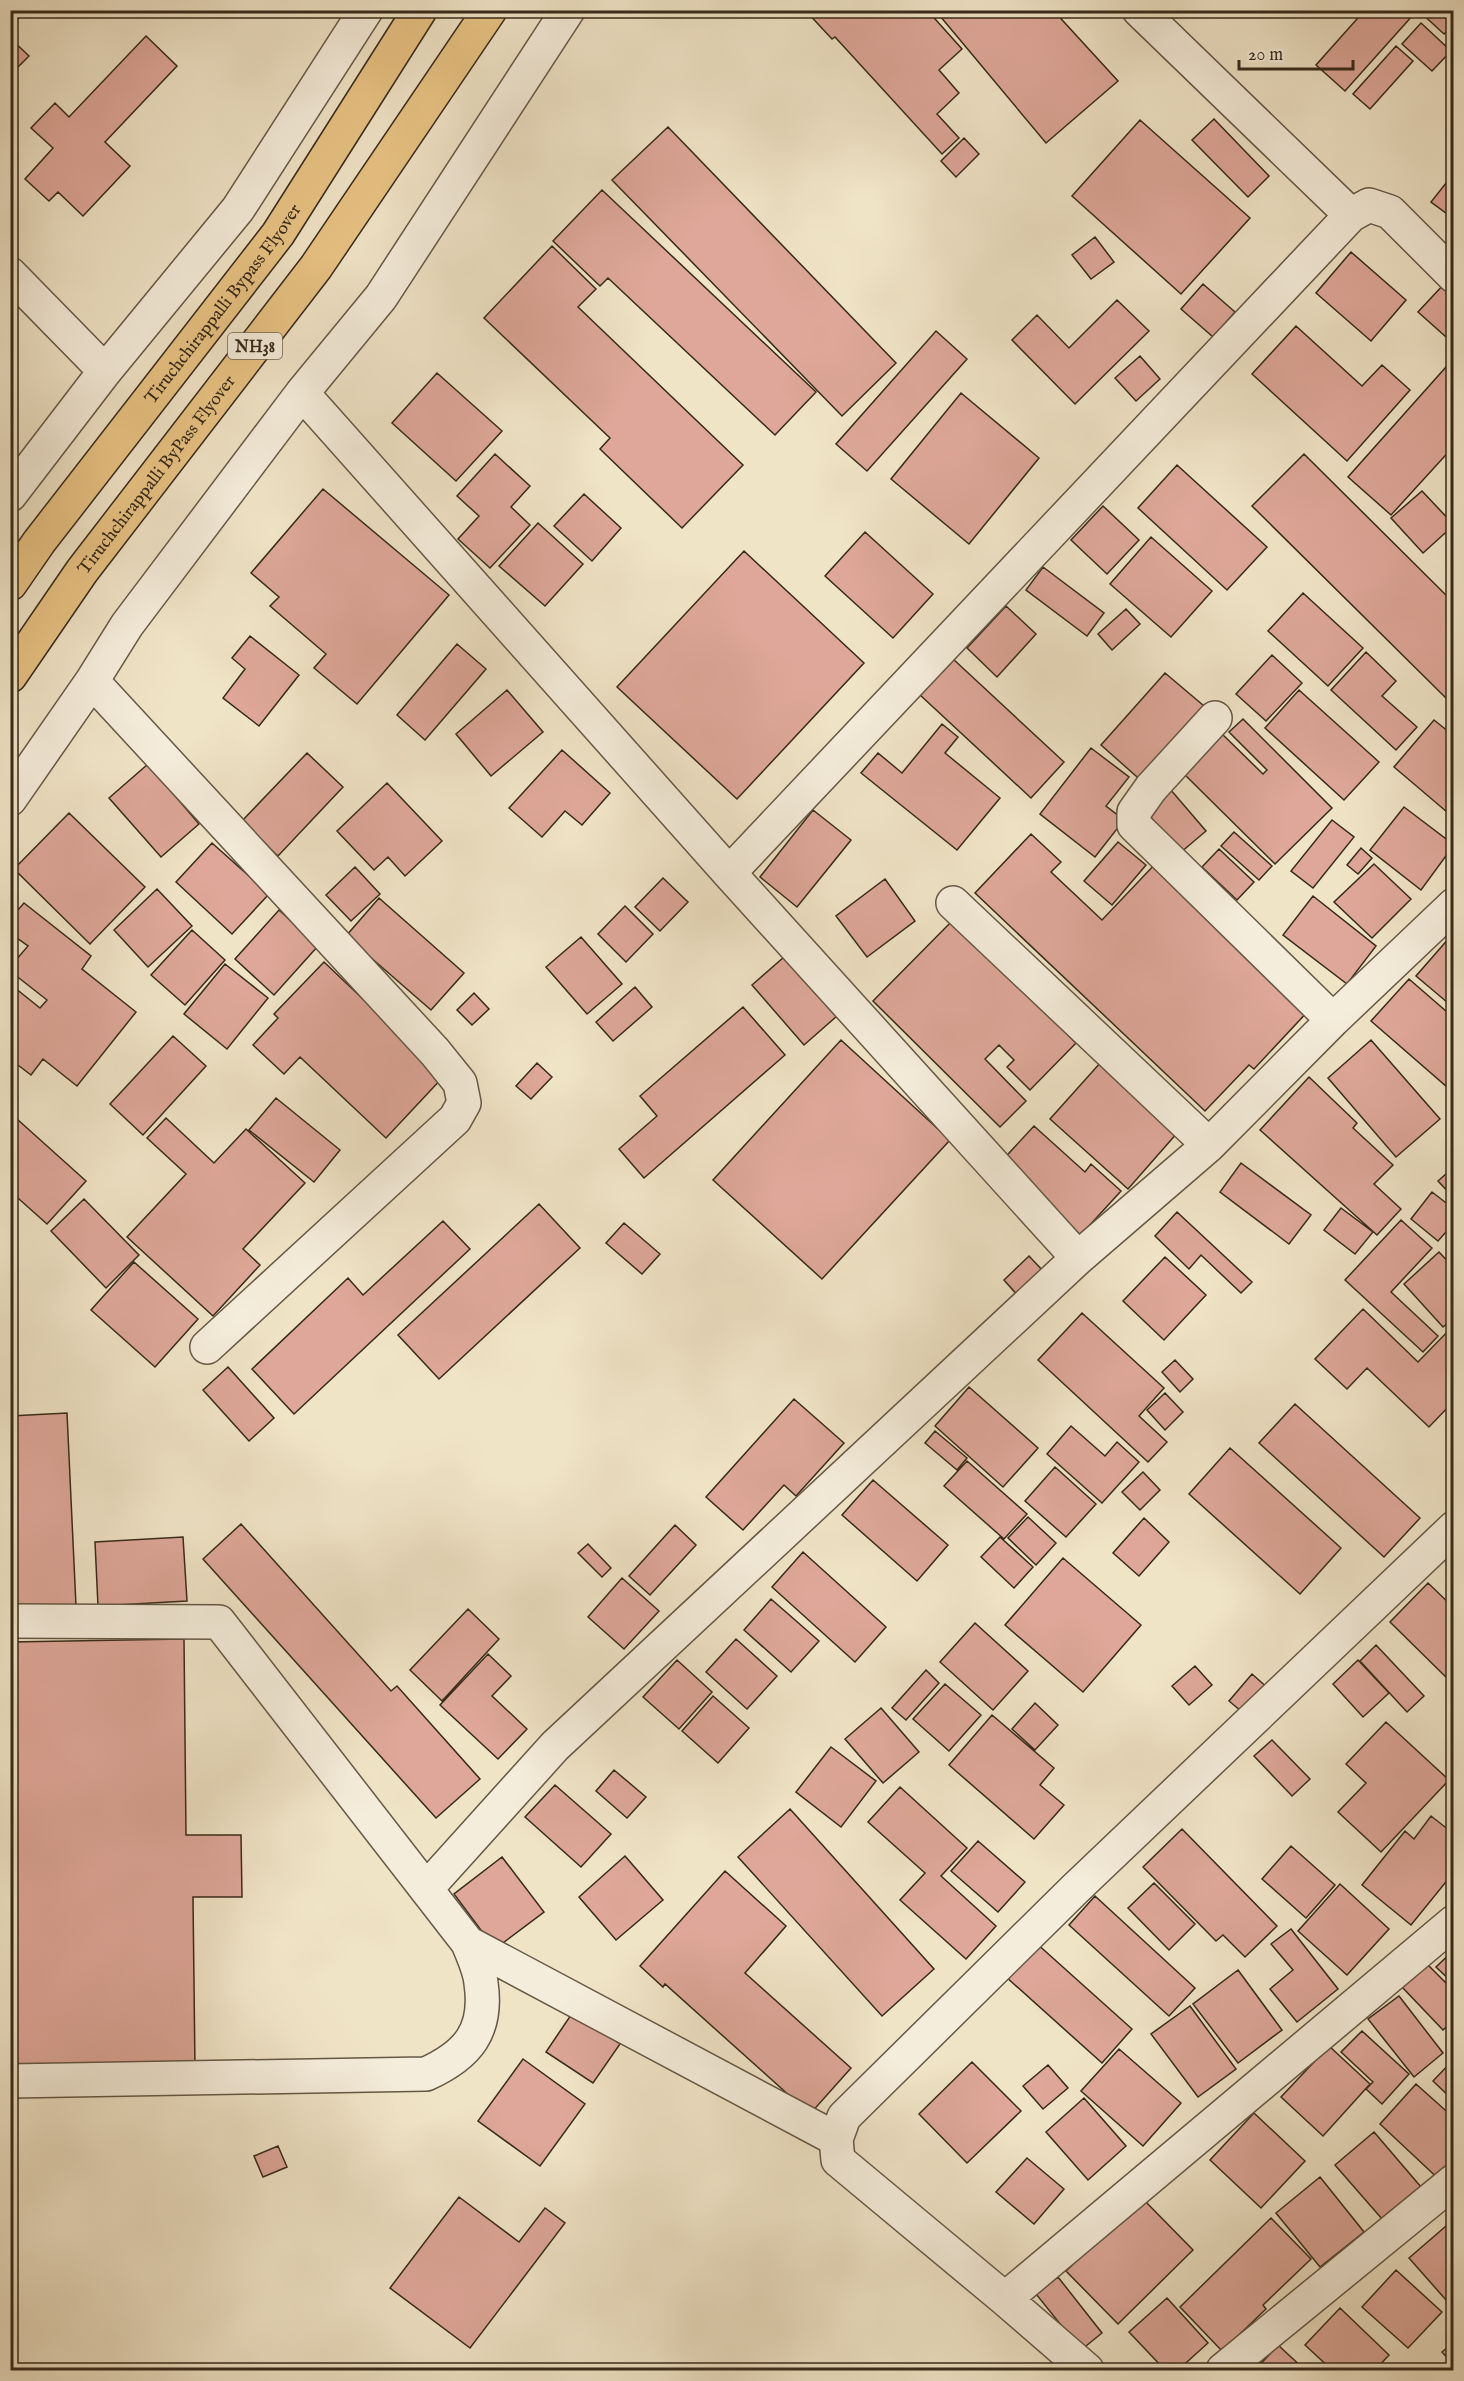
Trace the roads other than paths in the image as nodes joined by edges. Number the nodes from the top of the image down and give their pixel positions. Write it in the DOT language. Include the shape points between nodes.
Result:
graph roads {
  1 [pos="366,10"];
  2 [pos="420,10"];
  3 [pos="490,10"];
  4 [pos="568,10"];
  5 [pos="1139,10"];
  6 [pos="1351,214"];
  7 [pos="10,274"];
  8 [pos="1454,276"];
  9 [pos="105,371"];
  10 [pos="302,393"];
  11 [pos="10,495"];
  12 [pos="10,584"];
  13 [pos="10,676"];
  14 [pos="92,681"];
  15 [pos="1215,717"];
  16 [pos="10,799"];
  17 [pos="729,873"];
  18 [pos="953,903"];
  19 [pos="1454,905"];
  20 [pos="1333,1020"];
  21 [pos="1209,1145"];
  22 [pos="1078,1258"];
  23 [pos="207,1347"];
  24 [pos="1454,1528"];
  25 [pos="10,1620"];
  26 [pos="426,1888"];
  27 [pos="1454,1922"];
  28 [pos="468,1943"];
  29 [pos="10,2081"];
  30 [pos="836,2139"];
  31 [pos="1454,2181"];
  32 [pos="1005,2299"];
  33 [pos="1087,2370"];
  34 [pos="1223,2370"];
  1 -- 9 [label="street" via="238,209"];
  2 -- 12 [label="highway, Tiruchchirappalli Bypass Flyover / NH38" via="278,234"];
  3 -- 13 [label="highway, Tiruchchirappalli ByPass Flyover / NH38" via="316,267 82,571"];
  4 -- 10 [label="street" via="381,297"];
  5 -- 6 [label="street"];
  6 -- 8 [label="street" via="1369,205 1390,212"];
  6 -- 17 [label="street"];
  7 -- 9 [label="street"];
  9 -- 11 [label="street"];
  10 -- 14 [label="street" via="127,625"];
  10 -- 17 [label="street"];
  14 -- 16 [label="street"];
  14 -- 23 [label="street" via="435,1052 460,1083 464,1103 455,1119"];
  15 -- 20 [label="street" via="1151,788 1134,812 1134,825"];
  17 -- 22 [label="street"];
  18 -- 21 [label="street"];
  19 -- 20 [label="street"];
  20 -- 21 [label="street"];
  21 -- 22 [label="street"];
  22 -- 26 [label="street" via="555,1746"];
  24 -- 30 [label="street" via="844,2116"];
  25 -- 26 [label="street" via="219,1622"];
  26 -- 28 [label="street"];
  27 -- 32 [label="street"];
  28 -- 29 [label="street" via="482,1982 481,2019 468,2048 450,2063 426,2074"];
  28 -- 30 [label="street"];
  30 -- 32 [label="street" via="837,2160"];
  31 -- 34 [label="street"];
  32 -- 33 [label="street"];
}
